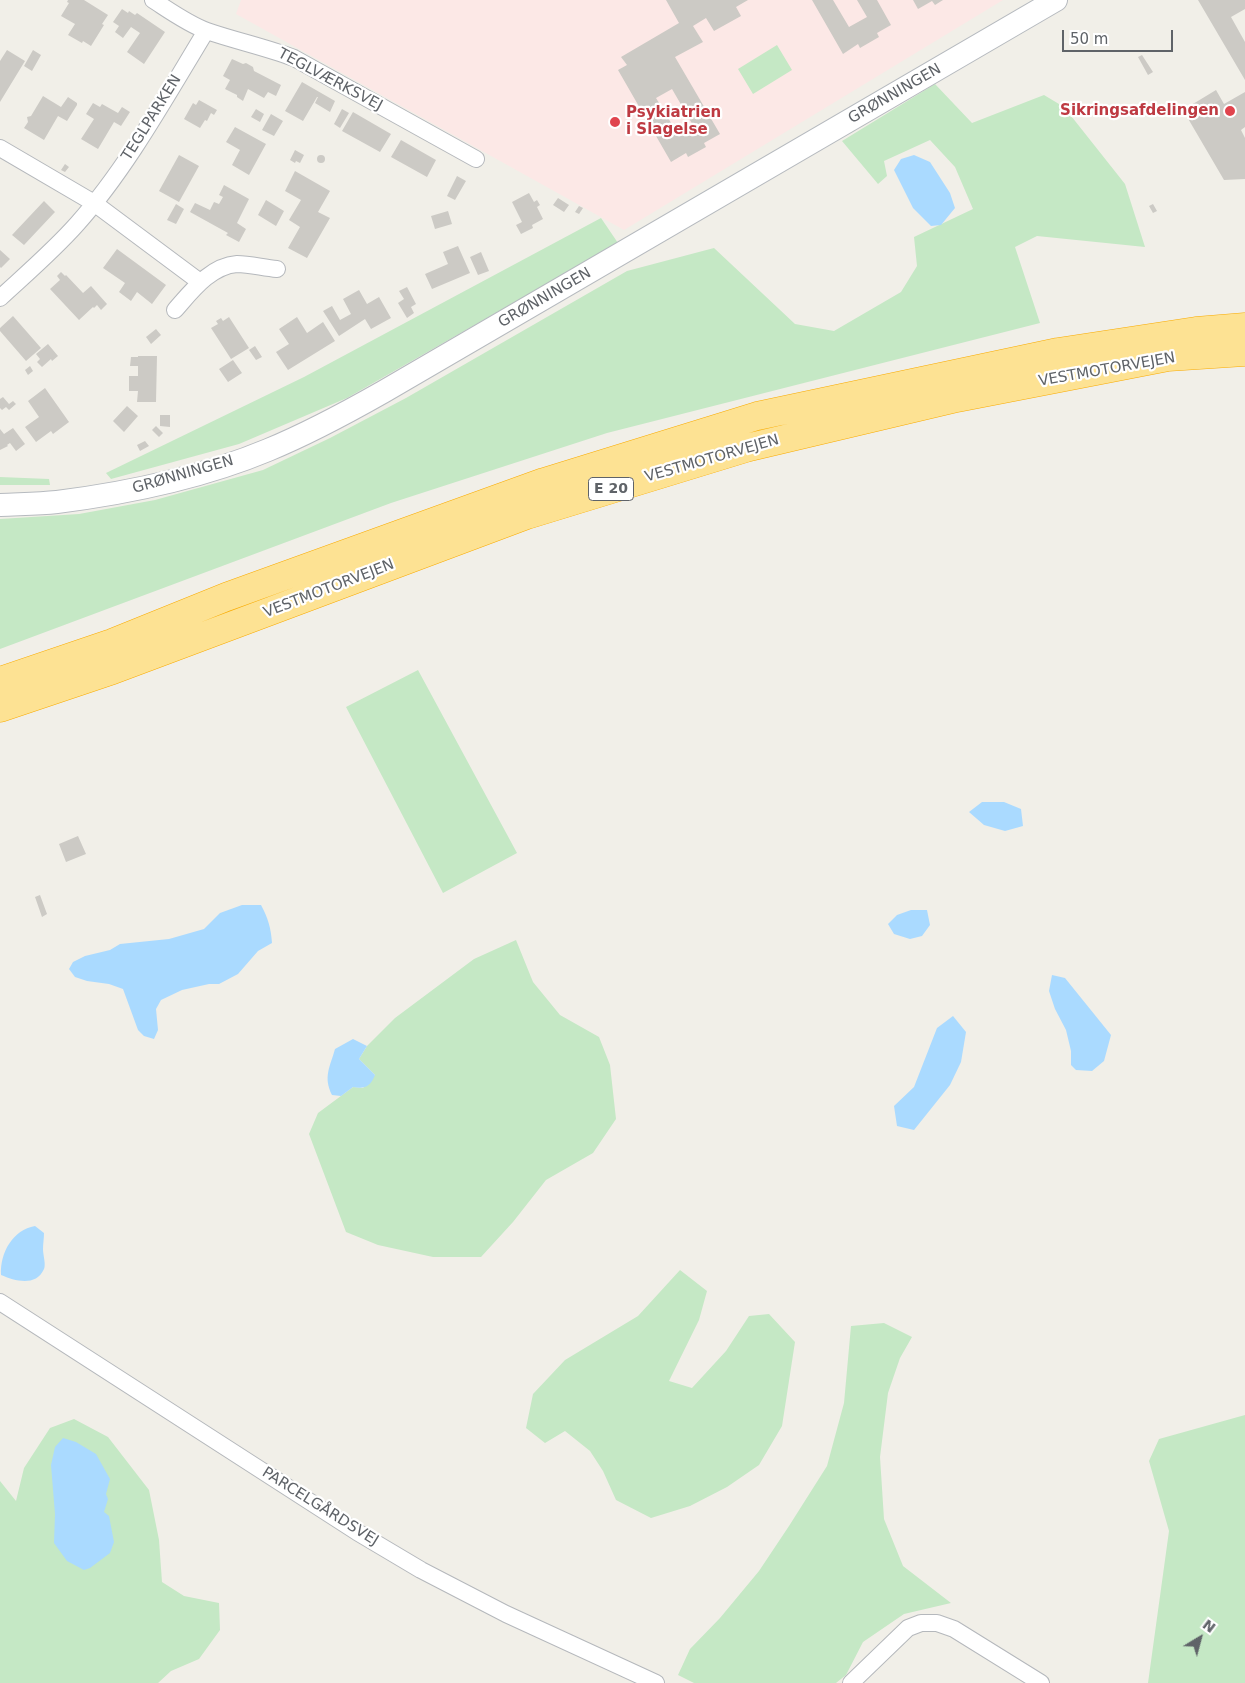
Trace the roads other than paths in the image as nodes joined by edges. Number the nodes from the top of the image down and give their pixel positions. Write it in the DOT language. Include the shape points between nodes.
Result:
graph roads {
  1 [pos="153,0"];
  2 [pos="1056,0"];
  3 [pos="206,31"];
  4 [pos="0,148"];
  5 [pos="476,159"];
  6 [pos="94,203"];
  7 [pos="277,269"];
  8 [pos="200,282"];
  9 [pos="0,298"];
  10 [pos="175,310"];
  11 [pos="1245,313"];
  12 [pos="1245,327"];
  13 [pos="1058,352"];
  14 [pos="1245,352"];
  15 [pos="0,505"];
  16 [pos="0,681"];
  17 [pos="0,708"];
  18 [pos="0,1302"];
  19 [pos="656,1683"];
  20 [pos="851,1683"];
  21 [pos="1041,1683"];
  1 -- 3 [label="street, TEGLVÆRKSVEJ"];
  2 -- 15 [label="main road, GRØNNINGEN" via="333,420 267,450 204,472 130,491 55,502"];
  3 -- 5 [label="street, TEGLVÆRKSVEJ" via="294,58"];
  3 -- 6 [label="street, TEGLPARKEN" via="146,130"];
  4 -- 6 [label="street"];
  6 -- 8 [label="street"];
  6 -- 9 [label="street, TEGLPARKEN" via="52,250"];
  7 -- 8 [label="street" via="237,264 220,269"];
  8 -- 10 [label="street"];
  11 -- 13 [label="highway" via="1075,336"];
  12 -- 13 [label="highway, VESTMOTORVEJEN / E 20" via="1196,331"];
  13 -- 16 [label="highway, VESTMOTORVEJEN / E 20" via="757,416 544,482 112,643"];
  14 -- 17 [label="highway, VESTMOTORVEJEN / E 20" via="1168,358 966,396 746,448 527,515 113,670"];
  18 -- 19 [label="street, PARCELGÅRDSVEJ" via="413,1565 506,1614"];
  20 -- 21 [label="street" via="908,1628 921,1622 954,1629"];
}
